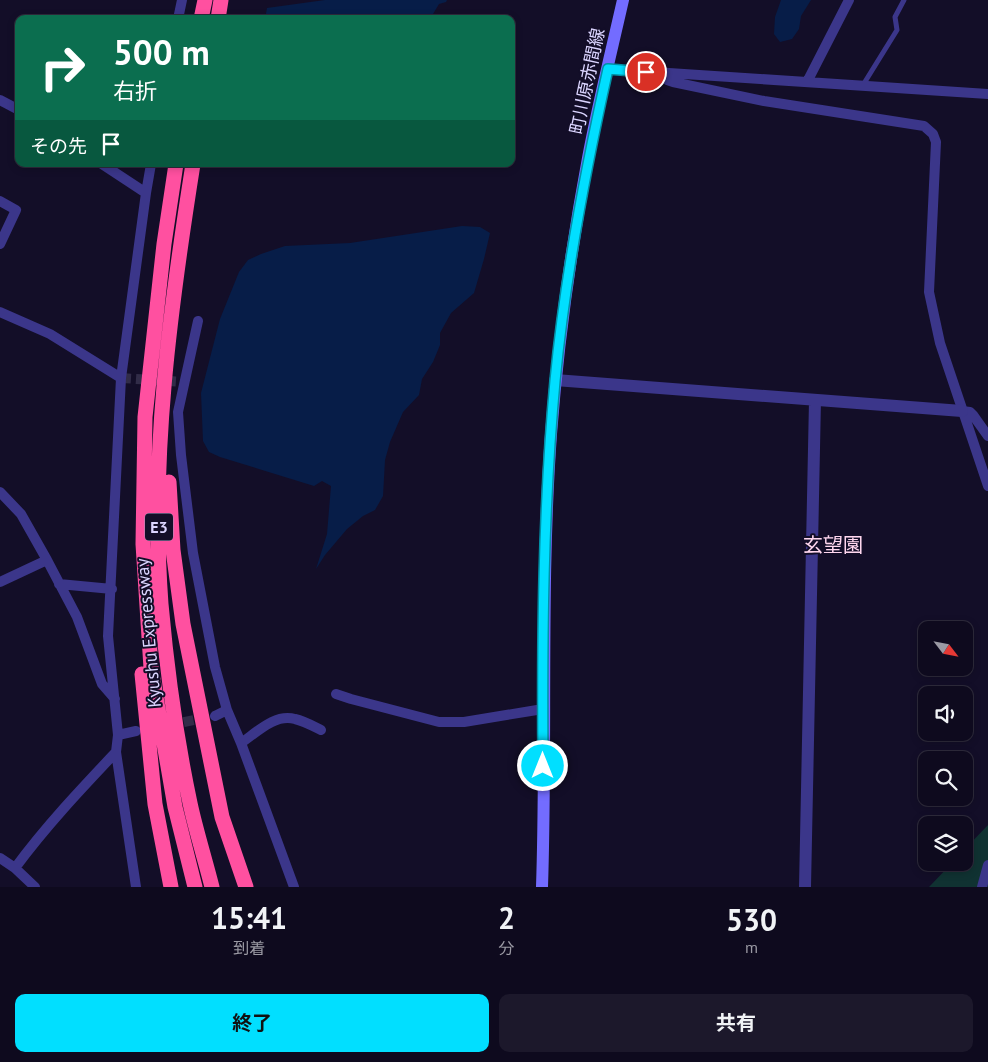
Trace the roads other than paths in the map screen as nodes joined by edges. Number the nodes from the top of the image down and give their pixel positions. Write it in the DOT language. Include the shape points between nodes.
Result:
graph roads {
  1 [pos="182,0"];
  2 [pos="205,0"];
  3 [pos="221,0"];
  4 [pos="622,0"];
  5 [pos="849,0"];
  6 [pos="904,0"];
  7 [pos="179,15"];
  8 [pos="203,15"];
  9 [pos="219,15"];
  10 [pos="608,69"];
  11 [pos="665,73"];
  12 [pos="807,82"];
  13 [pos="863,86"];
  14 [pos="988,94"];
  15 [pos="0,100"];
  16 [pos="15,108"];
  17 [pos="107,167"];
  18 [pos="150,167"];
  19 [pos="176,167"];
  20 [pos="193,167"];
  21 [pos="146,193"];
  22 [pos="0,201"];
  23 [pos="0,244"];
  24 [pos="0,312"];
  25 [pos="198,321"];
  26 [pos="167,351"];
  27 [pos="121,378"];
  28 [pos="555,380"];
  29 [pos="815,400"];
  30 [pos="962,410"];
  31 [pos="988,436"];
  32 [pos="988,486"];
  33 [pos="0,492"];
  34 [pos="47,560"];
  35 [pos="0,582"];
  36 [pos="59,584"];
  37 [pos="112,589"];
  38 [pos="147,618"];
  39 [pos="336,694"];
  40 [pos="115,699"];
  41 [pos="543,709"];
  42 [pos="227,710"];
  43 [pos="215,716"];
  44 [pos="321,730"];
  45 [pos="136,731"];
  46 [pos="118,735"];
  47 [pos="241,743"];
  48 [pos="116,752"];
  49 [pos="0,858"];
  50 [pos="988,865"];
  51 [pos="15,868"];
  52 [pos="34,887"];
  53 [pos="136,887"];
  54 [pos="171,887"];
  55 [pos="195,887"];
  56 [pos="212,887"];
  57 [pos="246,887"];
  58 [pos="294,887"];
  59 [pos="542,887"];
  60 [pos="805,887"];
  61 [pos="982,887"];
  1 -- 7 [label="street"];
  2 -- 8 [label="highway"];
  3 -- 9 [label="highway"];
  4 -- 10 [label="main road, 町川原赤間線"];
  5 -- 12 [label="street"];
  6 -- 13 [label="lane" via="895,17 897,30"];
  10 -- 11 [label="street"];
  10 -- 28 [label="main road, 町川原赤間線" via="580,201"];
  11 -- 12 [label="street"];
  11 -- 30 [label="street" via="667,80 673,82 764,101 924,126 933,134 936,142 929,292 940,343"];
  12 -- 13 [label="street"];
  13 -- 14 [label="street"];
  15 -- 16 [label="street"];
  17 -- 21 [label="street"];
  18 -- 21 [label="street"];
  19 -- 38 [label="highway, Kyushu Expressway / E3" via="145,417 143,544"];
  20 -- 26 [label="highway, Kyushu Expressway / E3"];
  21 -- 27 [label="street"];
  22 -- 23 [label="street" via="16,210"];
  24 -- 27 [label="street" via="50,334"];
  25 -- 42 [label="street" via="178,412 179,429 193,553 215,667"];
  26 -- 56 [label="highway, Kyushu Expressway / E3" via="160,432 161,603 177,732 190,804"];
  26 -- 57 [label="highway" via="168,478 177,588 222,817"];
  27 -- 37 [label="street"];
  28 -- 29 [label="street"];
  28 -- 41 [label="main road, 町川原赤間線" via="546,521"];
  29 -- 30 [label="street"];
  29 -- 60 [label="street"];
  30 -- 31 [label="street" via="974,415"];
  30 -- 32 [label="street"];
  33 -- 34 [label="street" via="20,514"];
  34 -- 35 [label="street"];
  34 -- 36 [label="street"];
  36 -- 37 [label="street"];
  36 -- 40 [label="street" via="77,618 102,684"];
  37 -- 40 [label="street" via="108,636"];
  38 -- 54 [label="highway" via="142,667 149,753"];
  38 -- 55 [label="highway, Kyushu Expressway / E3" via="150,668 162,737"];
  39 -- 41 [label="street" via="439,722 464,722"];
  40 -- 46 [label="street"];
  41 -- 59 [label="main road, 町川原赤間線"];
  42 -- 43 [label="street"];
  42 -- 47 [label="street"];
  44 -- 47 [label="street" via="284,718"];
  45 -- 46 [label="street"];
  46 -- 48 [label="street"];
  47 -- 58 [label="street"];
  48 -- 51 [label="street" via="66,805"];
  48 -- 53 [label="street"];
  49 -- 51 [label="street"];
  50 -- 61 [label="street"];
  51 -- 52 [label="street"];
}
